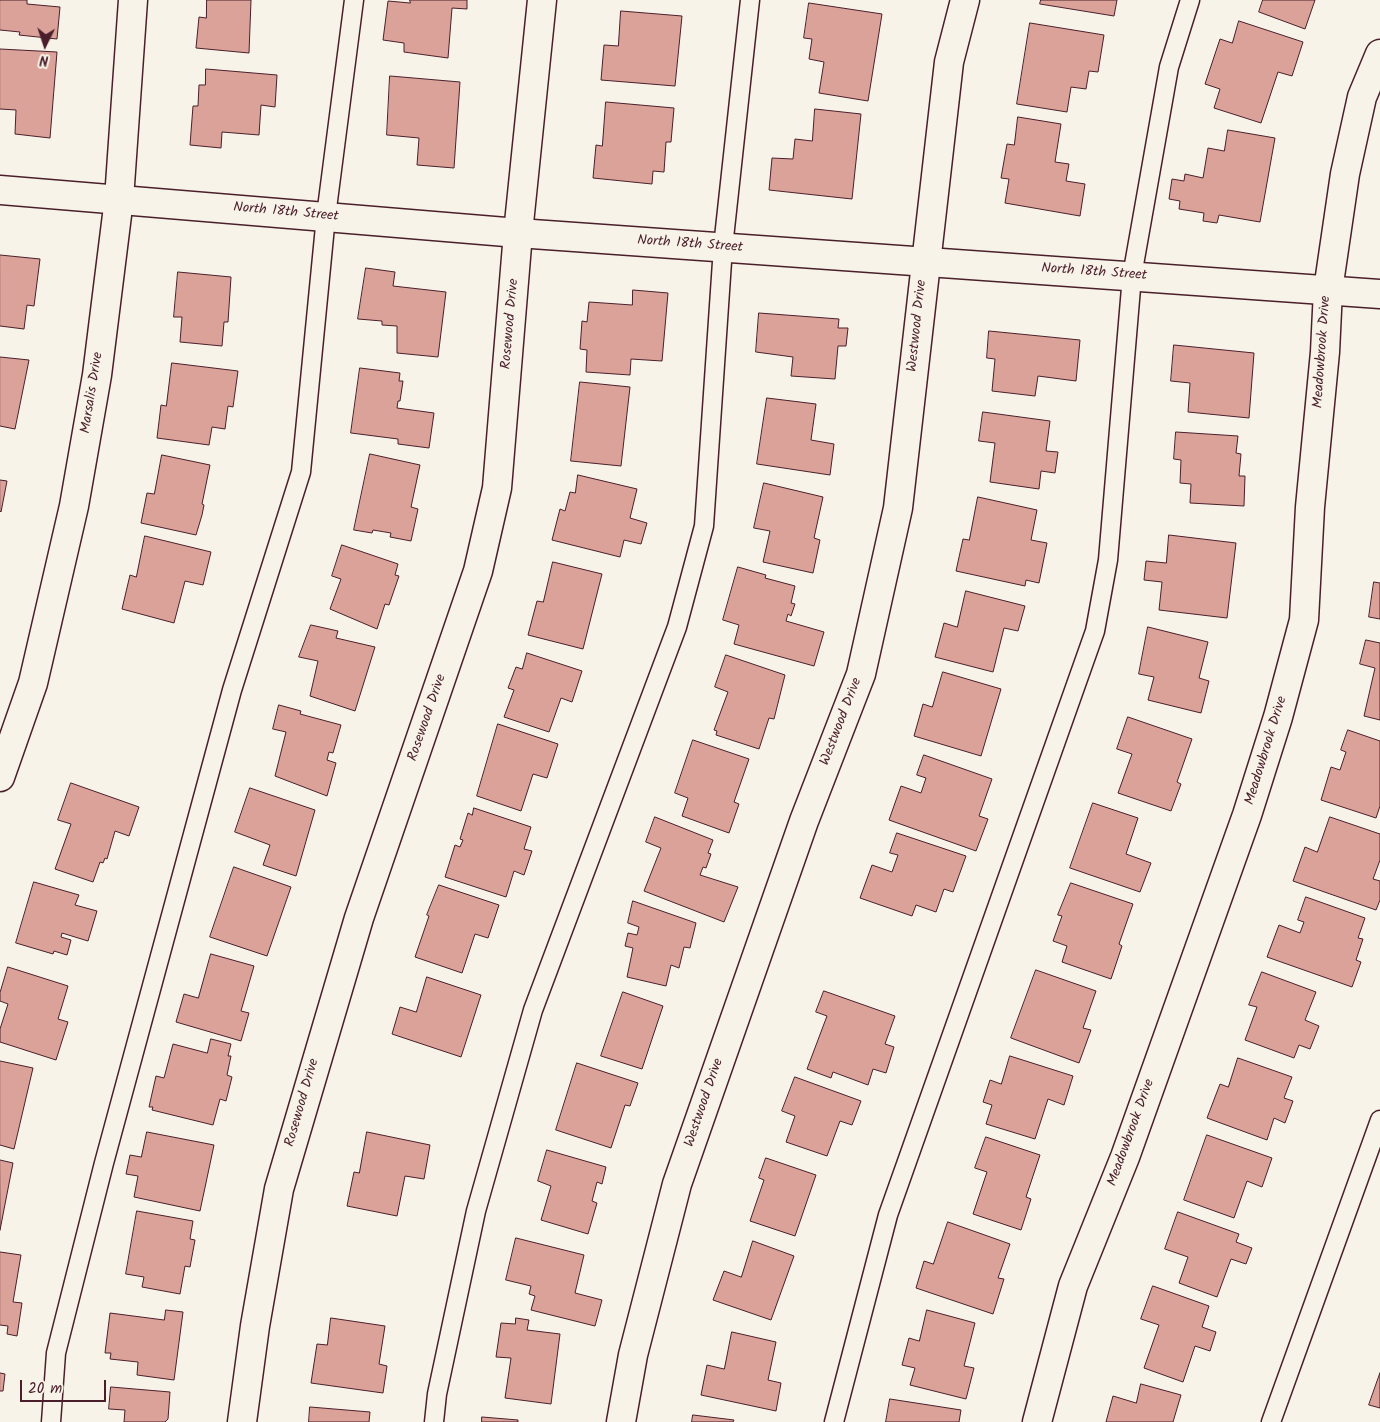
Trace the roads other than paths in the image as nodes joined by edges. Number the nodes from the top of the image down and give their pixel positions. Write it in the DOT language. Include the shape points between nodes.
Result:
graph roads {
  1 [pos="133,0"];
  2 [pos="354,0"];
  3 [pos="542,0"];
  4 [pos="750,0"];
  5 [pos="965,0"];
  6 [pos="1190,0"];
  7 [pos="1380,54"];
  8 [pos="0,190"];
  9 [pos="119,199"];
  10 [pos="326,216"];
  11 [pos="518,233"];
  12 [pos="723,247"];
  13 [pos="925,260"];
  14 [pos="1132,276"];
  15 [pos="1328,290"];
  16 [pos="1380,294"];
  17 [pos="0,777"];
  18 [pos="1380,1120"];
  19 [pos="51,1422"];
  20 [pos="242,1422"];
  21 [pos="434,1422"];
  22 [pos="621,1422"];
  23 [pos="834,1422"];
  24 [pos="1037,1422"];
  25 [pos="1271,1422"];
  1 -- 9 [label="street, Marsalis Drive"];
  2 -- 10 [label="lane"];
  3 -- 11 [label="street, Rosewood Drive"];
  4 -- 12 [label="lane"];
  5 -- 13 [label="street, Westwood Drive" via="949,62"];
  6 -- 14 [label="lane" via="1169,67"];
  7 -- 15 [label="street, Meadowbrook Drive" via="1362,97 1347,164"];
  8 -- 9 [label="street, North 18th Street"];
  9 -- 10 [label="street, North 18th Street"];
  9 -- 17 [label="street, Marsalis Drive" via="97,375 74,506 33,683"];
  10 -- 11 [label="street, North 18th Street"];
  10 -- 19 [label="lane" via="301,472 232,690 104,1162 56,1353"];
  11 -- 12 [label="street, North 18th Street"];
  11 -- 20 [label="street, Rosewood Drive" via="497,488 478,571 359,918 279,1189"];
  12 -- 13 [label="street, North 18th Street"];
  12 -- 21 [label="lane" via="704,526 677,627 533,1010 476,1211 437,1394"];
  13 -- 14 [label="street, North 18th Street"];
  13 -- 22 [label="street, Westwood Drive" via="898,508 861,674 804,821 677,1184 633,1355"];
  14 -- 15 [label="street, North 18th Street"];
  14 -- 23 [label="lane" via="1108,560 1095,630 888,1214"];
  15 -- 16 [label="street, North 18th Street"];
  15 -- 24 [label="street, Meadowbrook Drive" via="1304,620 1247,815 1125,1157 1073,1286"];
  18 -- 25 [label="lane"];
}
